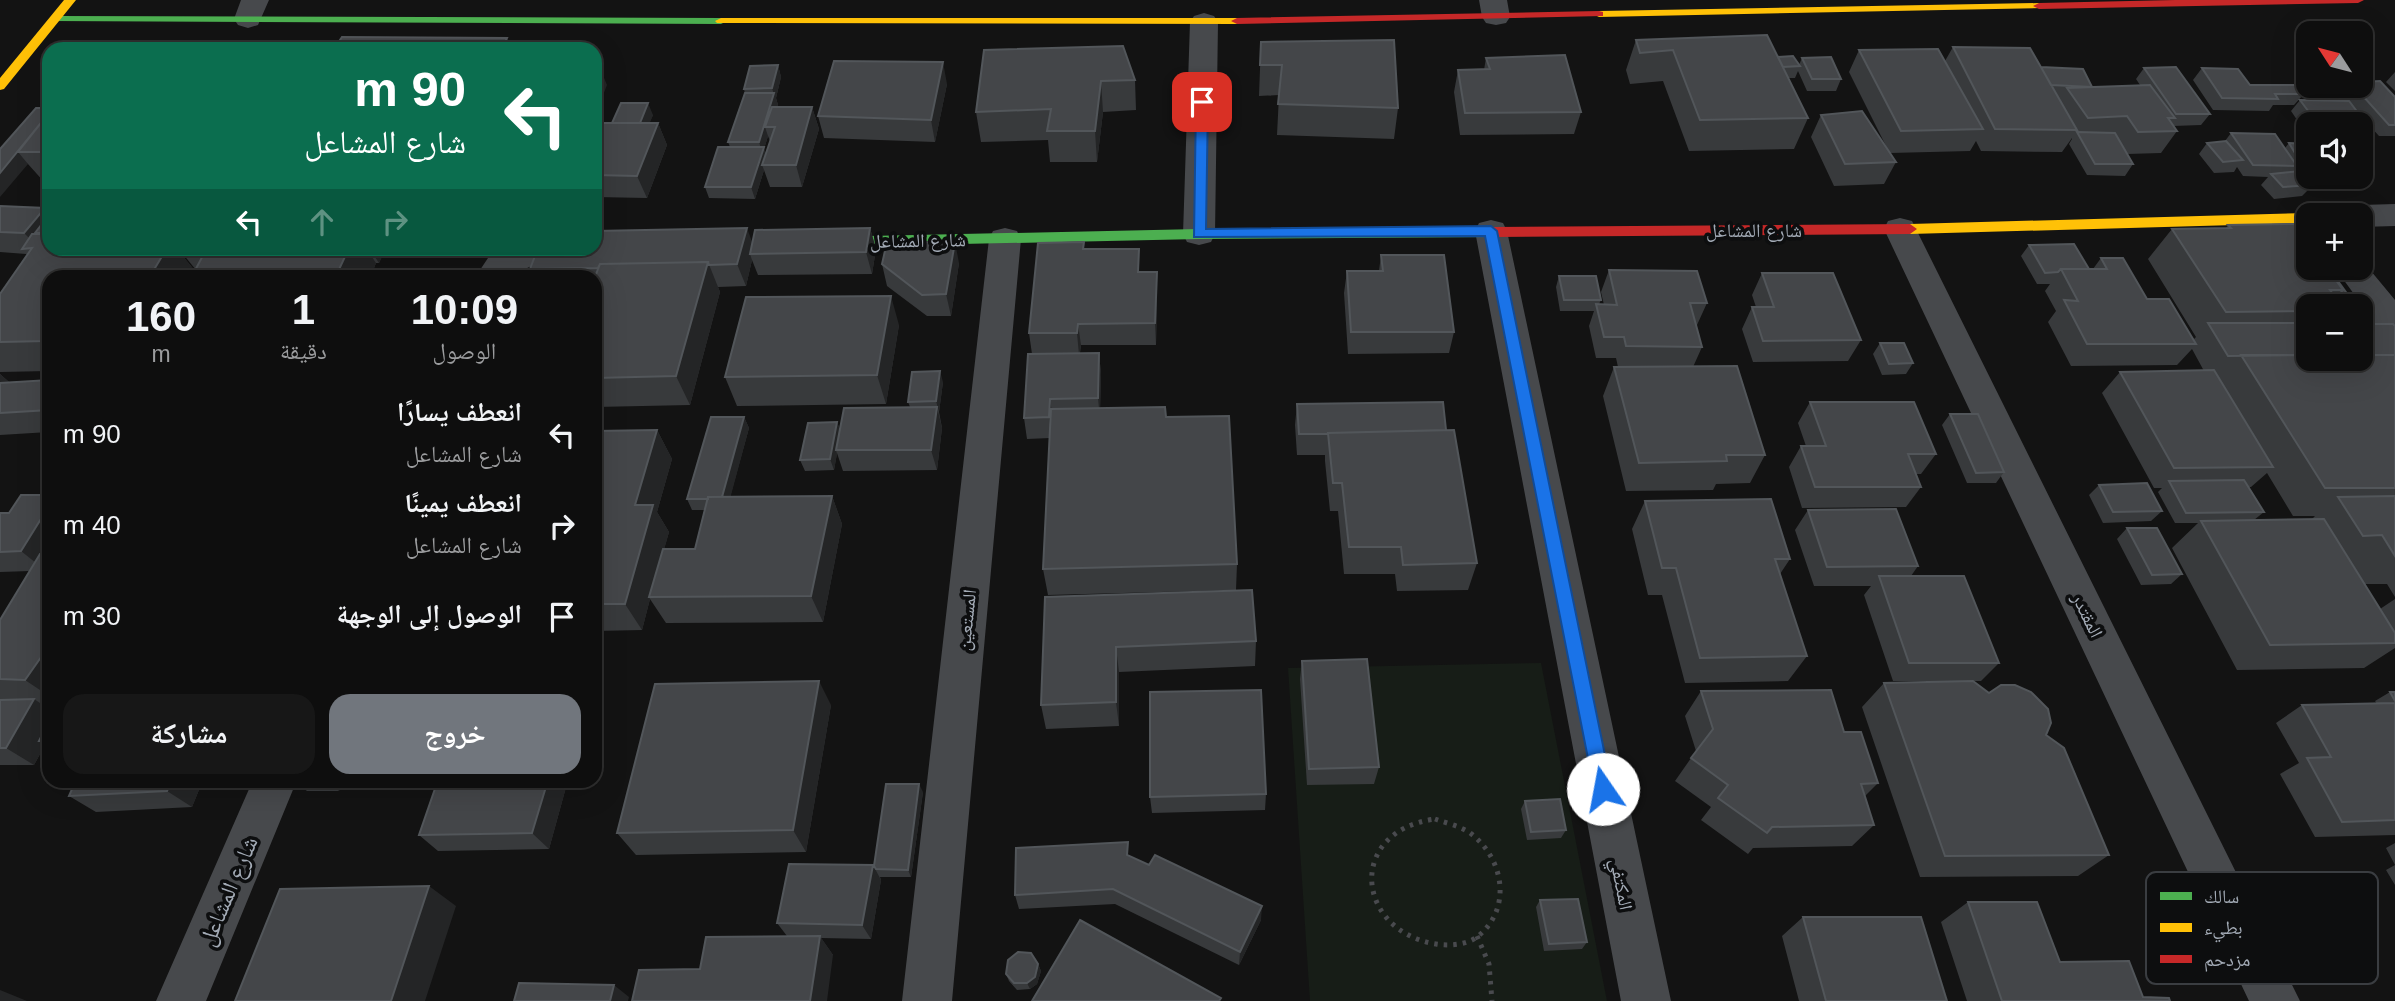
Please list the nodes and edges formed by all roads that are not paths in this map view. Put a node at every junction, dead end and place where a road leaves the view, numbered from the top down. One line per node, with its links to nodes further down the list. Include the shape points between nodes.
1 (70, 0): 5 (street)
2 (2358, 0): 3 (street)
3 (1494, 8): 6 (street)
4 (251, 10): 5 (street); 6 (street)
5 (55, 19): 7 (street)
6 (1204, 22): 13 (street)
7 (0, 86)
8 (2395, 215): 9 (street)
9 (2373, 216)
10 (2296, 218): 11 (street, شارع المشاعل)
11 (1900, 229): 12 (street, شارع المشاعل); 21 (street, المقتدر)
12 (1491, 231): 13 (street, شارع المشاعل); 25 (street, المكتفي)
13 (1199, 234): 14 (street, شارع المشاعل)
14 (1005, 239): 15 (street, شارع المشاعل); 24 (street, المستعين)
15 (800, 242)
16 (523, 256): 17 (street)
17 (497, 270)
18 (2360, 280): 19 (street)
19 (2395, 325)
20 (272, 788): 23 (street, شارع المشاعل)
21 (2212, 872)
22 (2267, 984): 26 (street, المقتدر)
23 (181, 1001)
24 (927, 1001)
25 (1646, 1001)
26 (2275, 1001)

